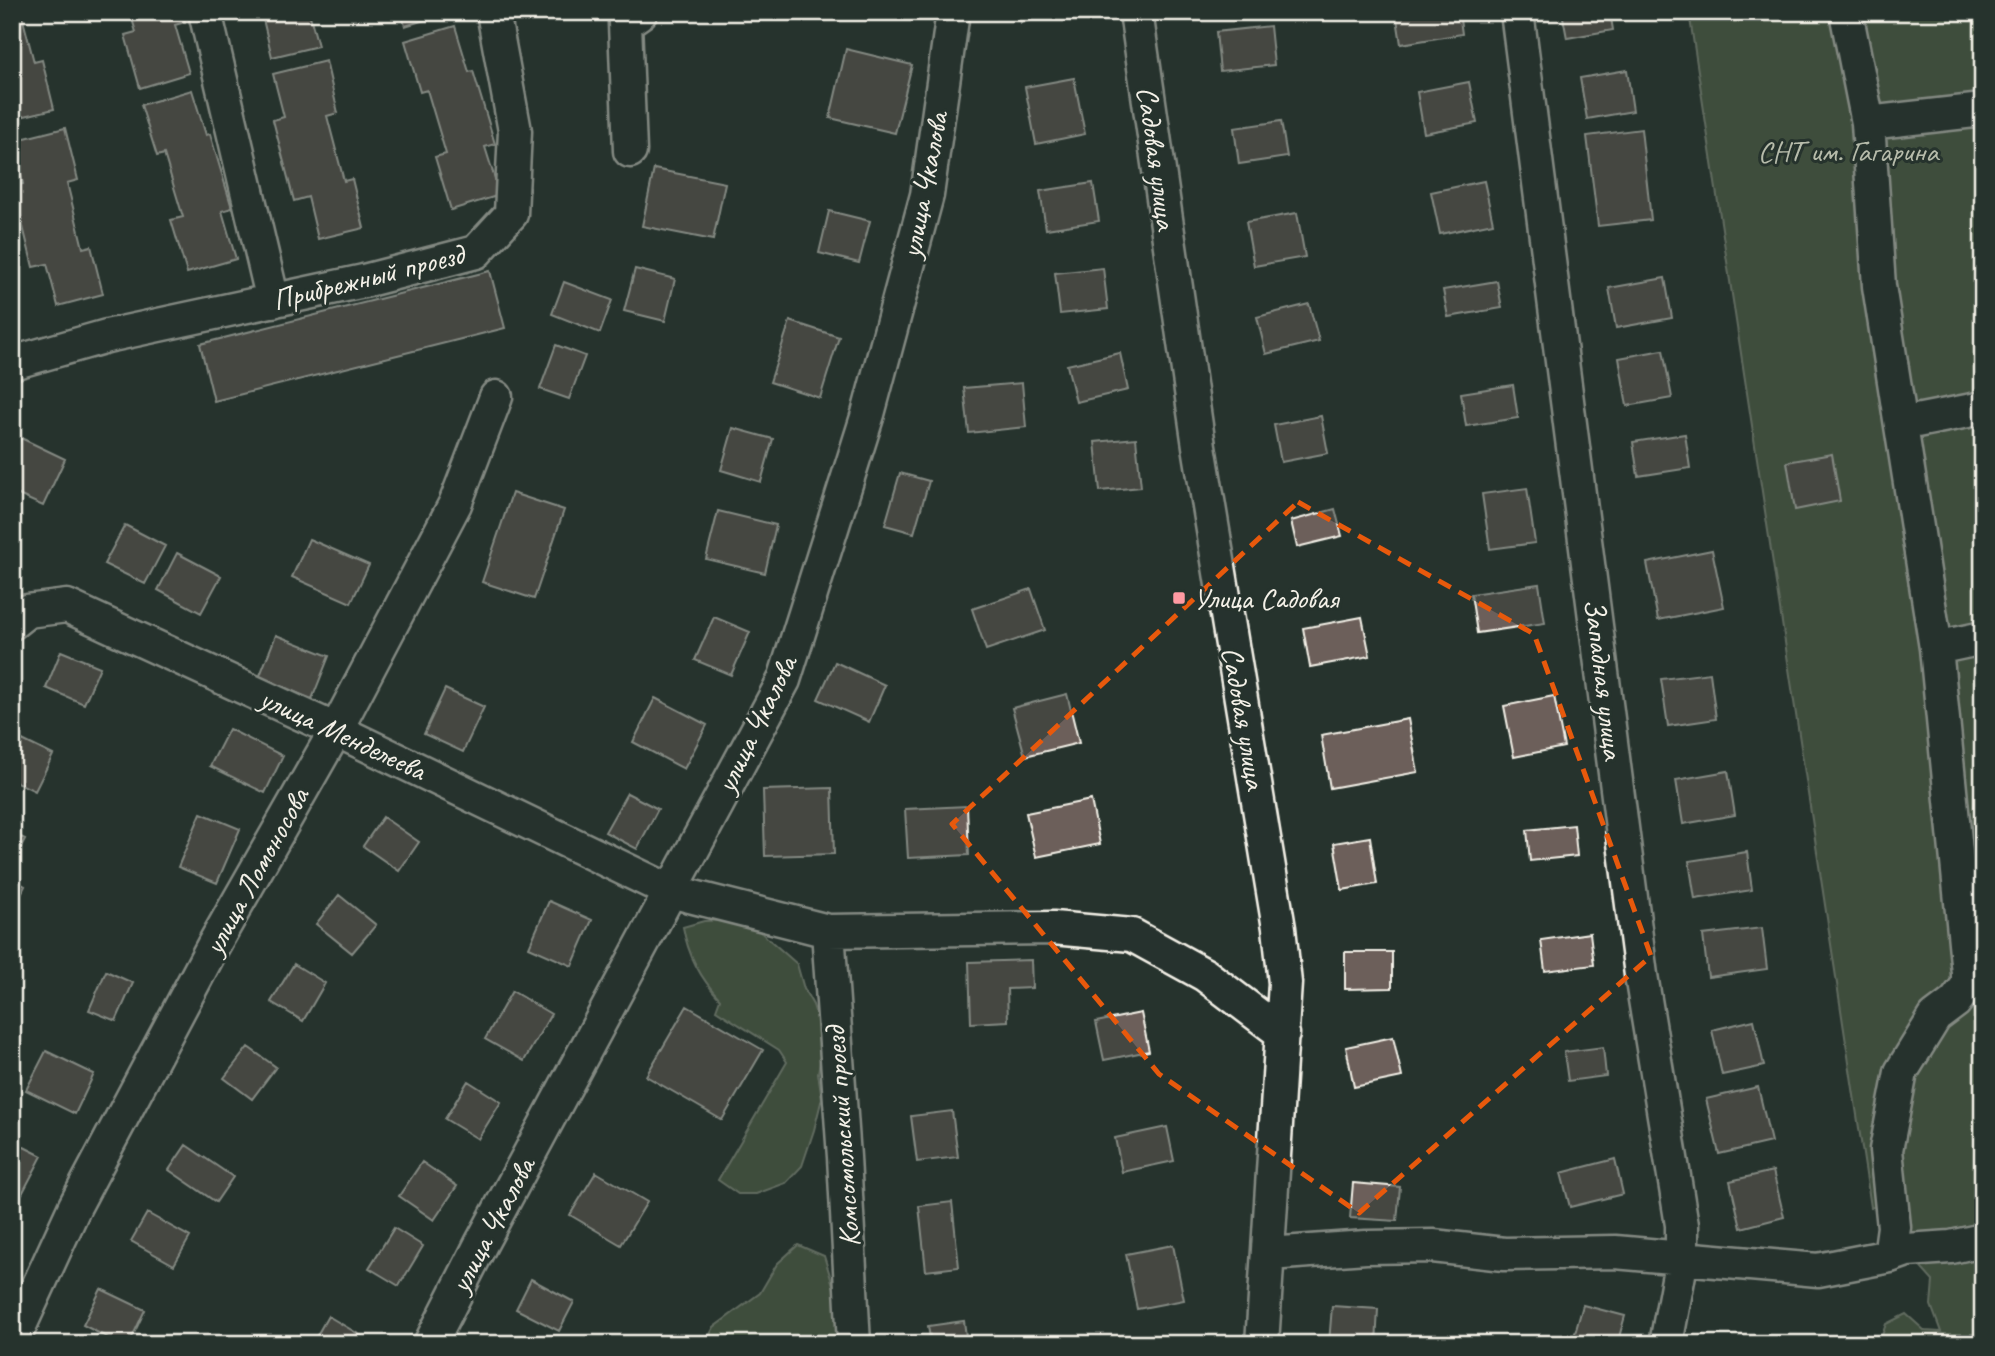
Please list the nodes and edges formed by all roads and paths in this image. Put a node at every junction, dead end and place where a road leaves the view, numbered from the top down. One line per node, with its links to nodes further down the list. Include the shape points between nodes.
1 (205, 12): 11 (street)
2 (493, 12): 11 (street, Прибрежный проезд, via 515,131 512,214 476,252)
3 (641, 12): 10 (street, via 625,23)
4 (953, 12): 20 (street, улица Чкалова, via 927,195 868,414 784,680)
5 (1136, 12): 23 (street, Садовая улица, via 1199,446 1279,928 1285,983)
6 (1517, 12): 27 (street, Западная улица, via 1641,975 1682,1225)
7 (1846, 12): 9 (street)
8 (1983, 110): 9 (street)
9 (1868, 123): 15 (street, via 1880,286)
10 (630, 151)
11 (273, 301): 12 (street, Прибрежный проезд)
12 (13, 361)
13 (496, 397): 19 (street, улица Ломоносова, via 455,504)
14 (1983, 408): 15 (street)
15 (1901, 424): 18 (street)
16 (12, 623): 19 (street, улица Менделеева, via 27,611 67,606)
17 (1983, 638): 18 (street)
18 (1936, 648): 22 (street)
19 (336, 730): 20 (street, улица Менделеева); 28 (street, улица Ломоносова, via 213,946)
20 (670, 891): 21 (street, улица Менделеева); 29 (street, улица Чкалова)
21 (828, 931): 23 (street, улица Менделеева, via 1053,928 1132,935 1205,975); 30 (street, Комсомольский проезд)
22 (1975, 984): 26 (street, via 1935,1017 1900,1072 1886,1150 1894,1227)
23 (1283, 1034): 25 (street, Садовая улица)
24 (1983, 1240): 26 (street)
25 (1269, 1254): 27 (street, via 1433,1247 1504,1254 1615,1252); 31 (street, Садовая улица)
26 (1890, 1256): 27 (street, via 1818,1270)
27 (1682, 1258): 32 (street, Западная улица)
28 (15, 1328)
29 (430, 1344)
30 (854, 1344)
31 (1262, 1344)
32 (1666, 1344)

